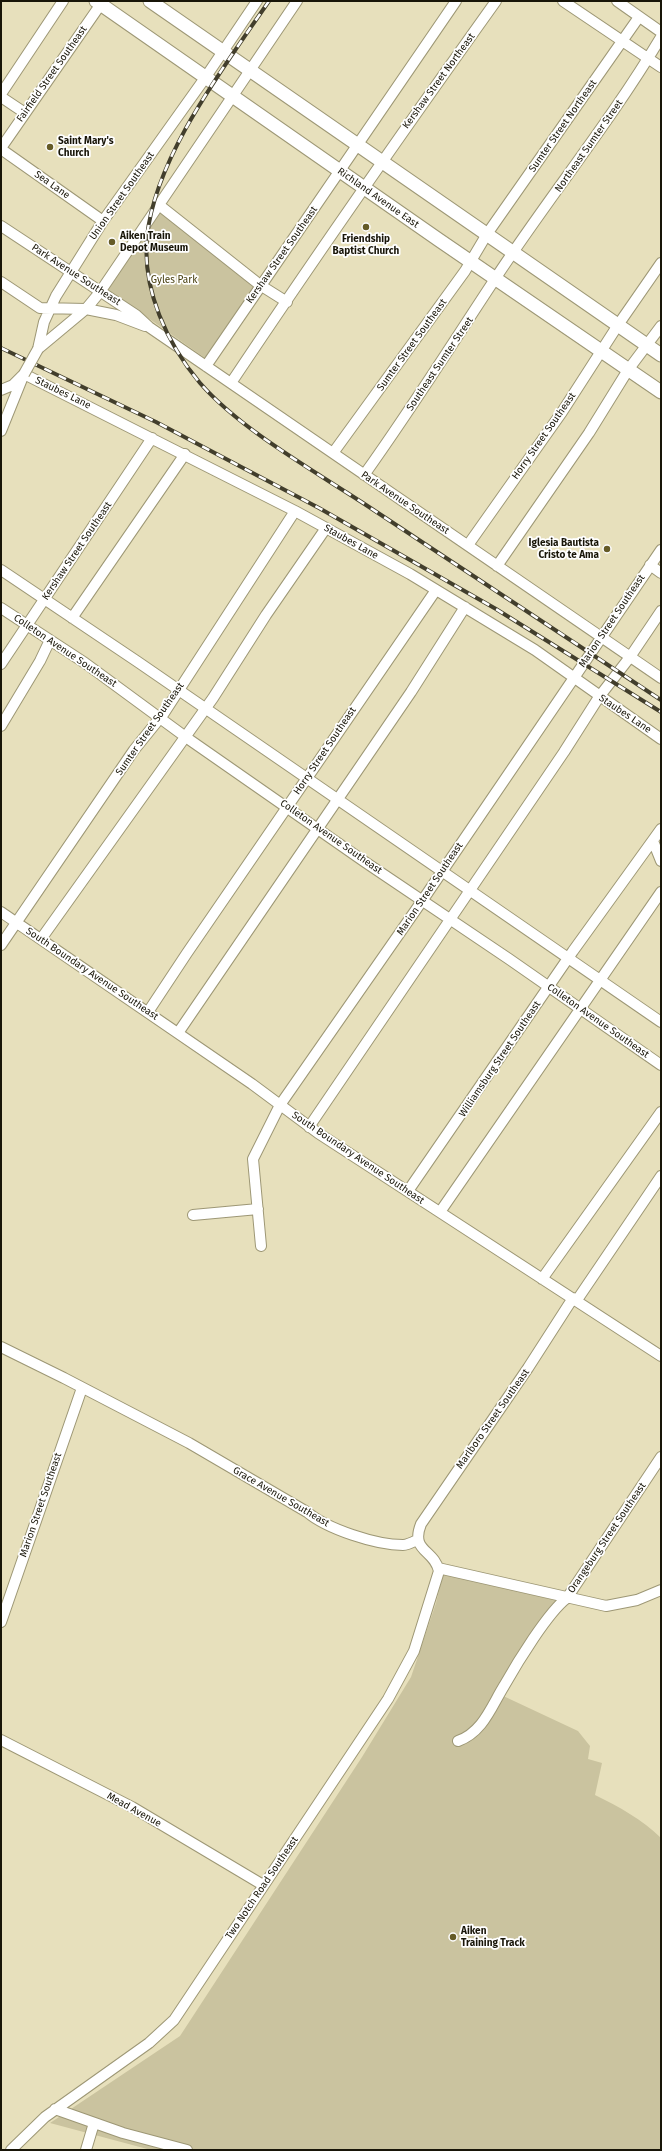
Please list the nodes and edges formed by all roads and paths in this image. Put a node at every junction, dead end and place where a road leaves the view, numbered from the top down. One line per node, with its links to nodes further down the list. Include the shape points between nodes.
1 (63, 1): 19 (street)
2 (150, 1): 14 (main road)
3 (257, 1): 14 (street, Union Street Southeast)
4 (297, 1): 17 (street, Union Street Southeast)
5 (456, 1): 23 (street)
6 (496, 1): 25 (street, Kershaw Street Northeast)
7 (563, 1): 13 (street)
8 (617, 1): 10 (street)
9 (100, 2): 18 (main road, Richland Avenue East); 22 (street, Fairfield Street Southeast)
10 (639, 17): 11 (street); 13 (street, Sumter Street Northeast)
11 (661, 32)
12 (661, 37): 15 (street, Northeast Sumter Street)
13 (623, 41): 15 (street); 31 (street, Sumter Street Northeast)
14 (223, 52): 17 (main road); 18 (street, Union Street Southeast)
15 (648, 58): 16 (street); 32 (street, Northeast Sumter Street)
16 (661, 67)
17 (250, 70): 20 (street, Union Street Southeast); 23 (main road)
18 (205, 78): 20 (main road, Richland Avenue East); 29 (street, Union Street Southeast)
19 (1, 94)
20 (232, 96): 26 (main road, Richland Avenue East); 28 (street, Union Street Southeast)
21 (1, 97): 22 (street)
22 (25, 113): 24 (street, Fairfield Street Southeast)
23 (358, 145): 25 (main road); 26 (street, Kershaw Street Southeast)
24 (1, 148): 29 (street, Sea Lane)
25 (381, 162): 27 (street); 31 (main road)
26 (340, 171): 27 (main road, Richland Avenue East); 38 (street, Kershaw Street Southeast)
27 (364, 188): 33 (main road, Richland Avenue East); 40 (street)
28 (159, 205): 38 (street); 39 (street, Union Street Southeast)
29 (104, 221): 35 (street, Union Street Southeast)
30 (1, 226): 35 (street, Park Avenue Southeast)
31 (487, 234): 32 (main road); 33 (street, Sumter Street Southeast)
32 (514, 253): 36 (street, Southeast Sumter Street); 43 (main road)
33 (470, 261): 36 (main road, Richland Avenue East); 58 (street, Sumter Street Southeast)
34 (661, 263): 43 (street, Horry Street Southeast)
35 (71, 273): 39 (street, Park Avenue Southeast); 41 (street, Union Street Southeast)
36 (496, 278): 48 (main road, Richland Avenue East); 60 (street, Southeast Sumter Street)
37 (1, 282): 41 (street, Park Avenue Southeast, via 32,304 40,308)
38 (260, 285): 40 (street); 50 (street, Kershaw Street Southeast)
39 (100, 292): 42 (street, Union Street Southeast); 45 (street, Park Avenue Southeast, via 136,315)
40 (287, 302): 53 (street)
41 (49, 308): 42 (street, Park Avenue Southeast); 47 (street, Union Street Southeast)
42 (86, 309): 45 (street, Park Avenue Southeast, via 116,315); 47 (street, Union Street Southeast)
43 (618, 325): 46 (main road); 48 (street, Horry Street Southeast)
44 (661, 326): 46 (street)
45 (149, 327): 50 (street, Park Avenue Southeast)
46 (647, 345): 49 (main road); 51 (street)
47 (38, 349): 52 (street, Union Street Southeast, bridge)
48 (601, 352): 51 (main road, Richland Avenue East); 63 (street, Horry Street Southeast)
49 (661, 355)
50 (206, 366): 53 (street, Park Avenue Southeast)
51 (628, 370): 55 (main road, Richland Avenue East); 66 (street, via 589,433)
52 (24, 374): 54 (street, Union Street Southeast, via 12,385); 56 (street, Union Street Southeast); 57 (street, Staubes Lane)
53 (231, 383): 58 (street, Park Avenue Southeast)
54 (1, 390)
55 (661, 392)
56 (1, 431)
57 (152, 438): 59 (street, Staubes Lane); 70 (street, Kershaw Street Southeast)
58 (333, 453): 60 (street, Park Avenue Southeast)
59 (185, 454): 61 (street, Staubes Lane); 74 (street)
60 (364, 475): 63 (street, Park Avenue Southeast)
61 (295, 511): 62 (street, Staubes Lane); 82 (street, Sumter Street Southeast)
62 (326, 528): 69 (street, Staubes Lane); 84 (street)
63 (468, 546): 66 (street, Park Avenue Southeast)
64 (661, 550): 65 (street, Marion Street Southeast)
65 (650, 565): 68 (street); 76 (street, Marion Street Southeast)
66 (497, 566): 76 (street, Park Avenue Southeast)
67 (1, 570): 70 (street)
68 (661, 573)
69 (436, 590): 71 (street, Staubes Lane); 89 (street, Horry Street Southeast)
70 (44, 600): 74 (street); 75 (street, Kershaw Street Southeast)
71 (465, 607): 80 (street, Staubes Lane, via 536,650); 90 (street)
72 (1, 608): 75 (street, Colleton Avenue Southeast)
73 (661, 611): 78 (street)
74 (72, 618): 82 (street)
75 (27, 626): 77 (street, Colleton Avenue Southeast); 79 (street, Kershaw Street Southeast)
76 (600, 637): 78 (street, Park Avenue Southeast); 80 (street, Marion Street Southeast)
77 (50, 640): 85 (street, Colleton Avenue Southeast); 86 (street)
78 (630, 657): 81 (street, Park Avenue Southeast); 83 (street)
79 (1, 664)
80 (574, 678): 83 (street, Staubes Lane); 96 (street, Marion Street Southeast)
81 (661, 678)
82 (178, 690): 84 (street); 85 (street, Sumter Street Southeast)
83 (599, 697): 88 (street, Staubes Lane); 97 (street)
84 (205, 710): 87 (street); 89 (street)
85 (160, 718): 87 (street, Colleton Avenue Southeast); 102 (street, Sumter Street Southeast, via 134,750)
86 (1, 726)
87 (185, 736): 91 (street, Colleton Avenue Southeast); 103 (street)
88 (661, 739)
89 (306, 778): 90 (street); 91 (street, Horry Street Southeast)
90 (337, 799): 92 (street); 96 (street)
91 (288, 808): 92 (street, Colleton Avenue Southeast); 109 (street, Horry Street Southeast)
92 (317, 828): 99 (street, Colleton Avenue Southeast); 111 (street)
93 (661, 830): 94 (street, Williamsburg Street Southeast)
94 (653, 841): 95 (street); 105 (street, Williamsburg Street Southeast)
95 (661, 861)
96 (441, 872): 97 (street); 99 (street, Marion Street Southeast)
97 (468, 891): 101 (street); 105 (street)
98 (661, 892): 106 (street)
99 (422, 901): 101 (street, Colleton Avenue Southeast); 113 (street, Marion Street Southeast)
100 (1, 912): 102 (street, South Boundary Avenue Southeast)
101 (449, 920): 107 (street, Colleton Avenue Southeast); 115 (street)
102 (17, 923): 103 (street, South Boundary Avenue Southeast); 104 (street, Sumter Street Southeast)
103 (41, 939): 109 (street, South Boundary Avenue Southeast)
104 (1, 945)
105 (569, 958): 106 (street); 107 (street, Williamsburg Street Southeast)
106 (601, 980): 108 (street); 110 (street)
107 (549, 987): 108 (street, Colleton Avenue Southeast); 117 (street, Williamsburg Street Southeast)
108 (581, 1009): 112 (street, Colleton Avenue Southeast); 119 (street)
109 (148, 1012): 111 (street, South Boundary Avenue Southeast)
110 (661, 1022)
111 (178, 1032): 113 (street, South Boundary Avenue Southeast)
112 (661, 1065)
113 (280, 1105): 115 (street, South Boundary Avenue Southeast); 118 (street, Marion Street Southeast, via 253,1159)
114 (661, 1112): 122 (street)
115 (309, 1126): 117 (street, South Boundary Avenue Southeast)
116 (661, 1176): 123 (street, Marlboro Street Southeast)
117 (408, 1191): 119 (street, South Boundary Avenue Southeast)
118 (258, 1209): 120 (street); 121 (street, Marion Street Southeast)
119 (440, 1212): 122 (street, South Boundary Avenue Southeast)
120 (193, 1215)
121 (261, 1246)
122 (542, 1279): 123 (street, South Boundary Avenue Southeast)
123 (575, 1299): 125 (street, South Boundary Avenue Southeast); 128 (street, Marlboro Street Southeast, via 421,1524)
124 (1, 1347): 126 (street, Grace Avenue Southeast)
125 (661, 1356)
126 (82, 1388): 128 (street, Grace Avenue Southeast, via 189,1443 332,1527 383,1542 404,1545); 132 (street, Marion Street Southeast)
127 (661, 1457): 131 (street, Orangeburg Street Southeast)
128 (417, 1540): 129 (street)
129 (438, 1568): 131 (street); 135 (street, Two Notch Road Southeast, via 414,1651 404,1671 388,1699)
130 (661, 1590): 131 (street, via 606,1606)
131 (567, 1598): 134 (street, Orangeburg Street Southeast, via 558,1605 482,1724 468,1738)
132 (1, 1622)
133 (1, 1740): 135 (street, Mead Avenue, via 132,1807)
134 (458, 1741)
135 (263, 1885): 136 (street, Two Notch Road Southeast, via 180,2012 166,2029)
136 (55, 2110): 137 (street); 138 (street, Two Notch Road Southeast, via 32,2128)
137 (94, 2123): 139 (street); 140 (street)
138 (11, 2150)
139 (86, 2150)
140 (187, 2150)

